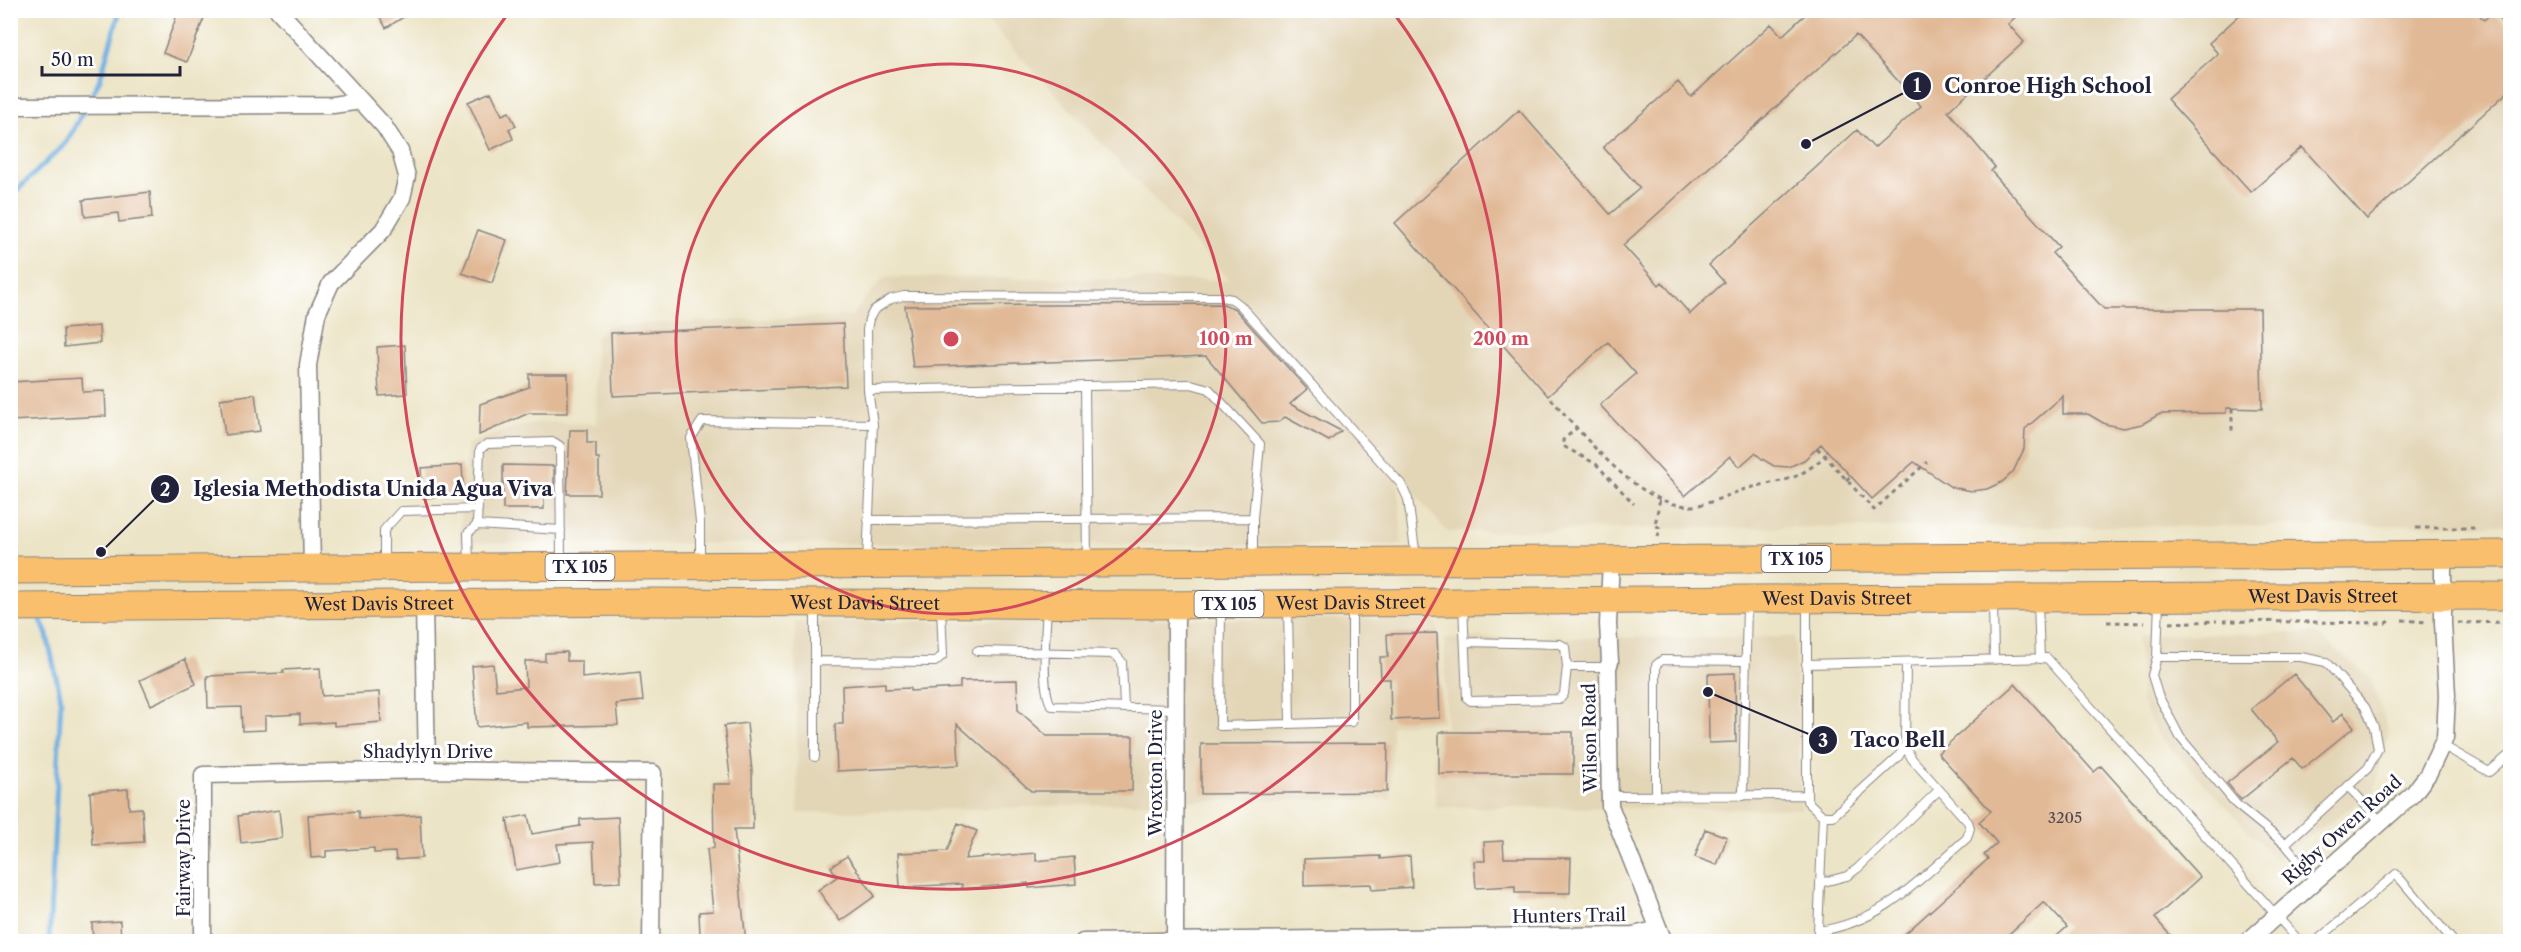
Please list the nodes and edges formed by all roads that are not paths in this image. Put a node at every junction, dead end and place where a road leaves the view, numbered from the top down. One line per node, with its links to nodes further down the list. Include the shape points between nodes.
1 (279, 10): 2 (street)
2 (361, 101): 3 (street, via 333,105); 25 (street, via 400,151 407,176 402,198 383,230 331,283 317,314 308,365)
3 (14, 106)
4 (1085, 386): 5 (lane); 8 (lane); 9 (lane, via 1191,384 1209,389 1260,444)
5 (868, 390): 6 (lane); 17 (lane, via 869,319 874,310 891,299 904,296 1232,299 1401,484 1408,500)
6 (873, 424): 10 (lane); 21 (lane, via 702,421 691,438 700,522)
7 (478, 509): 11 (lane); 12 (lane, via 480,449 487,444 554,441 560,446); 26 (lane, via 401,512 384,530)
8 (1088, 518): 9 (lane); 10 (lane); 20 (lane)
9 (1253, 518): 18 (lane)
10 (868, 520): 22 (lane)
11 (477, 525): 12 (lane); 27 (lane, via 468,532)
12 (561, 530): 23 (lane)
13 (2443, 554): 14 (main road, West Davis Street / TX 105); 15 (main road, West Davis Street / TX 105); 35 (street, Rigby Owen Road)
14 (2511, 554)
15 (2187, 556): 16 (main road, West Davis Street / TX 105); 33 (main road, via 2165,570 2012,574 2003,577)
16 (1611, 560): 17 (main road, West Davis Street / TX 105); 38 (street, Wilson Road)
17 (1417, 562): 19 (main road, West Davis Street / TX 105)
18 (1253, 563): 19 (main road, West Davis Street / TX 105); 20 (main road, West Davis Street / TX 105)
19 (1302, 563): 45 (main road, via 1270,576 1075,578 1056,587)
20 (1087, 564): 22 (main road, West Davis Street / TX 105)
21 (700, 566): 22 (main road, West Davis Street / TX 105); 24 (main road, West Davis Street / TX 105)
22 (867, 566): 39 (main road, via 861,580 849,587 706,590)
23 (561, 567): 24 (main road, West Davis Street / TX 105); 27 (main road, West Davis Street / TX 105)
24 (604, 567): 47 (main road, via 579,579 447,582 427,593)
25 (312, 568): 26 (main road, West Davis Street / TX 105); 29 (main road, West Davis Street / TX 105); 50 (main road, via 310,583 299,590 162,592)
26 (384, 568): 27 (main road, West Davis Street / TX 105)
27 (469, 568)
28 (10, 570): 29 (main road, West Davis Street / TX 105)
29 (64, 570): 30 (main road, via 38,584)
30 (10, 584)
31 (2511, 596): 35 (main road, West Davis Street / TX 105)
32 (2038, 597): 33 (main road, West Davis Street / TX 105); 34 (main road, West Davis Street / TX 105); 55 (lane)
33 (1994, 598): 37 (main road, West Davis Street / TX 105); 56 (lane)
34 (2159, 598): 35 (main road, West Davis Street / TX 105); 54 (lane)
35 (2443, 598): 66 (street, Rigby Owen Road, via 2447,695)
36 (1747, 599): 37 (main road, West Davis Street / TX 105); 38 (main road, West Davis Street / TX 105); 58 (lane)
37 (1807, 599): 60 (lane)
38 (1610, 600): 40 (main road, West Davis Street / TX 105); 62 (street, Wilson Road)
39 (675, 602): 41 (main road, West Davis Street / TX 105); 47 (main road, West Davis Street / TX 105)
40 (1463, 602): 43 (main road, West Davis Street / TX 105); 51 (lane)
41 (814, 603): 44 (main road, West Davis Street / TX 105); 57 (lane)
42 (1288, 603): 43 (main road, West Davis Street / TX 105); 46 (main road, West Davis Street / TX 105); 65 (lane)
43 (1352, 603): 65 (lane, via 1352,722)
44 (941, 604): 45 (main road, West Davis Street / TX 105); 57 (lane, via 943,655 935,662)
45 (1047, 604): 48 (main road, West Davis Street / TX 105); 53 (lane)
46 (1221, 604): 48 (main road, West Davis Street / TX 105); 65 (lane, via 1220,726)
47 (424, 605): 50 (main road, West Davis Street / TX 105); 70 (street)
48 (1176, 605): 64 (street, Wroxton Drive)
49 (10, 607): 50 (main road, West Davis Street / TX 105)
50 (125, 607)
51 (1465, 642): 61 (lane, via 1560,644 1565,647); 61 (lane, via 1467,698 1471,701 1560,699)
52 (976, 651): 53 (lane)
53 (1045, 652): 63 (lane, via 1115,654 1122,662); 63 (lane, via 1047,700 1052,706)
54 (2157, 657): 72 (lane, via 2301,657 2326,662 2365,707 2378,749 2368,768); 80 (lane, via 2152,675 2180,737 2237,806)
55 (2040, 658): 56 (lane); 83 (lane, via 2047,658)
56 (1994, 660): 59 (lane)
57 (815, 661): 69 (lane)
58 (1746, 661): 76 (lane, via 1662,660 1656,665); 77 (lane)
59 (1906, 662): 60 (lane); 67 (lane)
60 (1806, 664): 74 (lane)
61 (1567, 666): 62 (lane)
62 (1608, 667): 75 (street, Wilson Road)
63 (1124, 708): 64 (lane)
64 (1176, 709): 87 (street, Wroxton Drive)
65 (1290, 724)
66 (2442, 745): 68 (lane, via 2489,772); 79 (street, Rigby Owen Road, via 2413,794)
67 (1905, 746): 73 (lane); 78 (lane, via 1898,757 1833,816)
68 (2511, 754)
69 (815, 757)
70 (427, 770): 71 (street, Shadylyn Drive); 89 (street, Shadylyn Drive, via 653,773)
71 (203, 775): 88 (street, Fairway Drive)
72 (2348, 786): 79 (lane); 80 (lane)
73 (1939, 790): 82 (lane, via 1848,876); 84 (lane, via 1968,822 1967,838 1873,915 1838,929)
74 (1807, 795): 77 (lane); 78 (lane, via 1807,801)
75 (1610, 796): 76 (lane); 85 (street, Wilson Road, via 1610,806)
76 (1656, 796): 77 (lane)
77 (1743, 796)
78 (1823, 816): 82 (lane)
79 (2382, 823): 81 (street, Rigby Owen Road)
80 (2285, 844): 81 (lane)
81 (2316, 881): 83 (street, Rigby Owen Road)
82 (1820, 883): 84 (lane)
83 (2277, 915): 92 (street, Rigby Owen Road); 93 (lane)
84 (1818, 931): 91 (lane)
85 (1662, 935): 86 (street, Hunters Trail)
86 (1426, 940): 87 (street, Hunters Trail)
87 (1175, 941): 90 (street, Hunters Trail)
88 (203, 942)
89 (651, 942)
90 (1083, 942)
91 (1818, 942)
92 (2247, 942)
93 (2300, 942)
94 (2315, 942): 95 (lane, via 2396,874)
95 (2454, 942)

